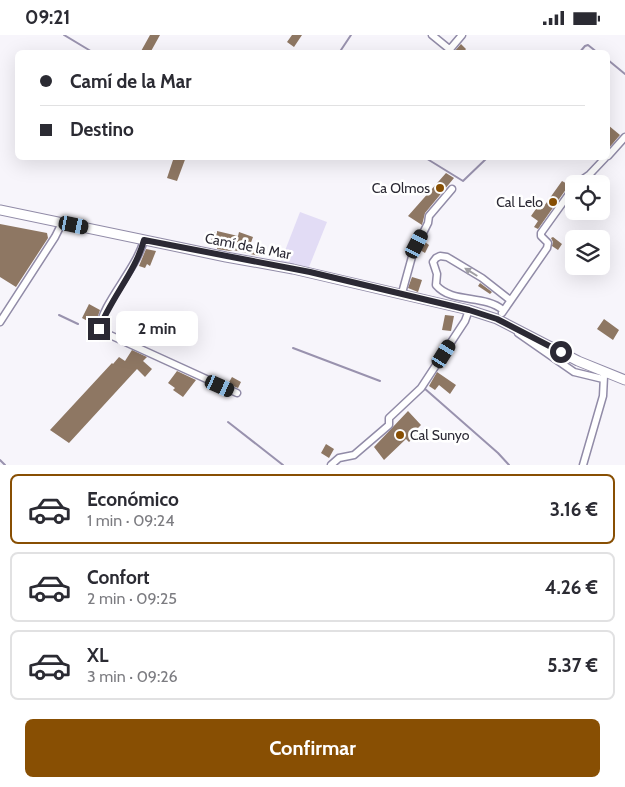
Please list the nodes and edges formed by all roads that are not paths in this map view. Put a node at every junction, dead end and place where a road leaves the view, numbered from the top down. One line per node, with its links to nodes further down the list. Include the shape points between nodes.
1 (432, 35): 2 (street, via 448,48)
2 (462, 35)
3 (625, 137): 4 (street)
4 (610, 154)
5 (604, 160): 6 (street)
6 (589, 175)
7 (452, 189): 12 (street, via 429,216 412,253)
8 (565, 199): 13 (street, via 541,233 548,246)
9 (0, 210): 10 (main road, Camí de la Mar)
10 (62, 223): 11 (main road, Camí de la Mar); 17 (street)
11 (144, 240): 12 (main road, Camí de la Mar); 20 (street, via 106,310 99,330)
12 (402, 293): 14 (main road, Camí de la Mar)
13 (510, 300): 15 (street); 15 (street, one-way to 15, via 447,257 440,256 433,262 437,274 435,282 443,292 481,301)
14 (469, 310): 16 (main road, Camí de la Mar); 21 (street, via 466,321 437,365 414,395 389,418 389,425 354,455 339,457)
15 (503, 311): 16 (street)
16 (497, 319): 18 (main road, Camí de la Mar)
17 (0, 322)
18 (604, 376): 19 (main road, Camí de la Mar); 22 (street, via 603,396)
19 (625, 380)
20 (237, 393)
21 (331, 465)
22 (583, 465)

